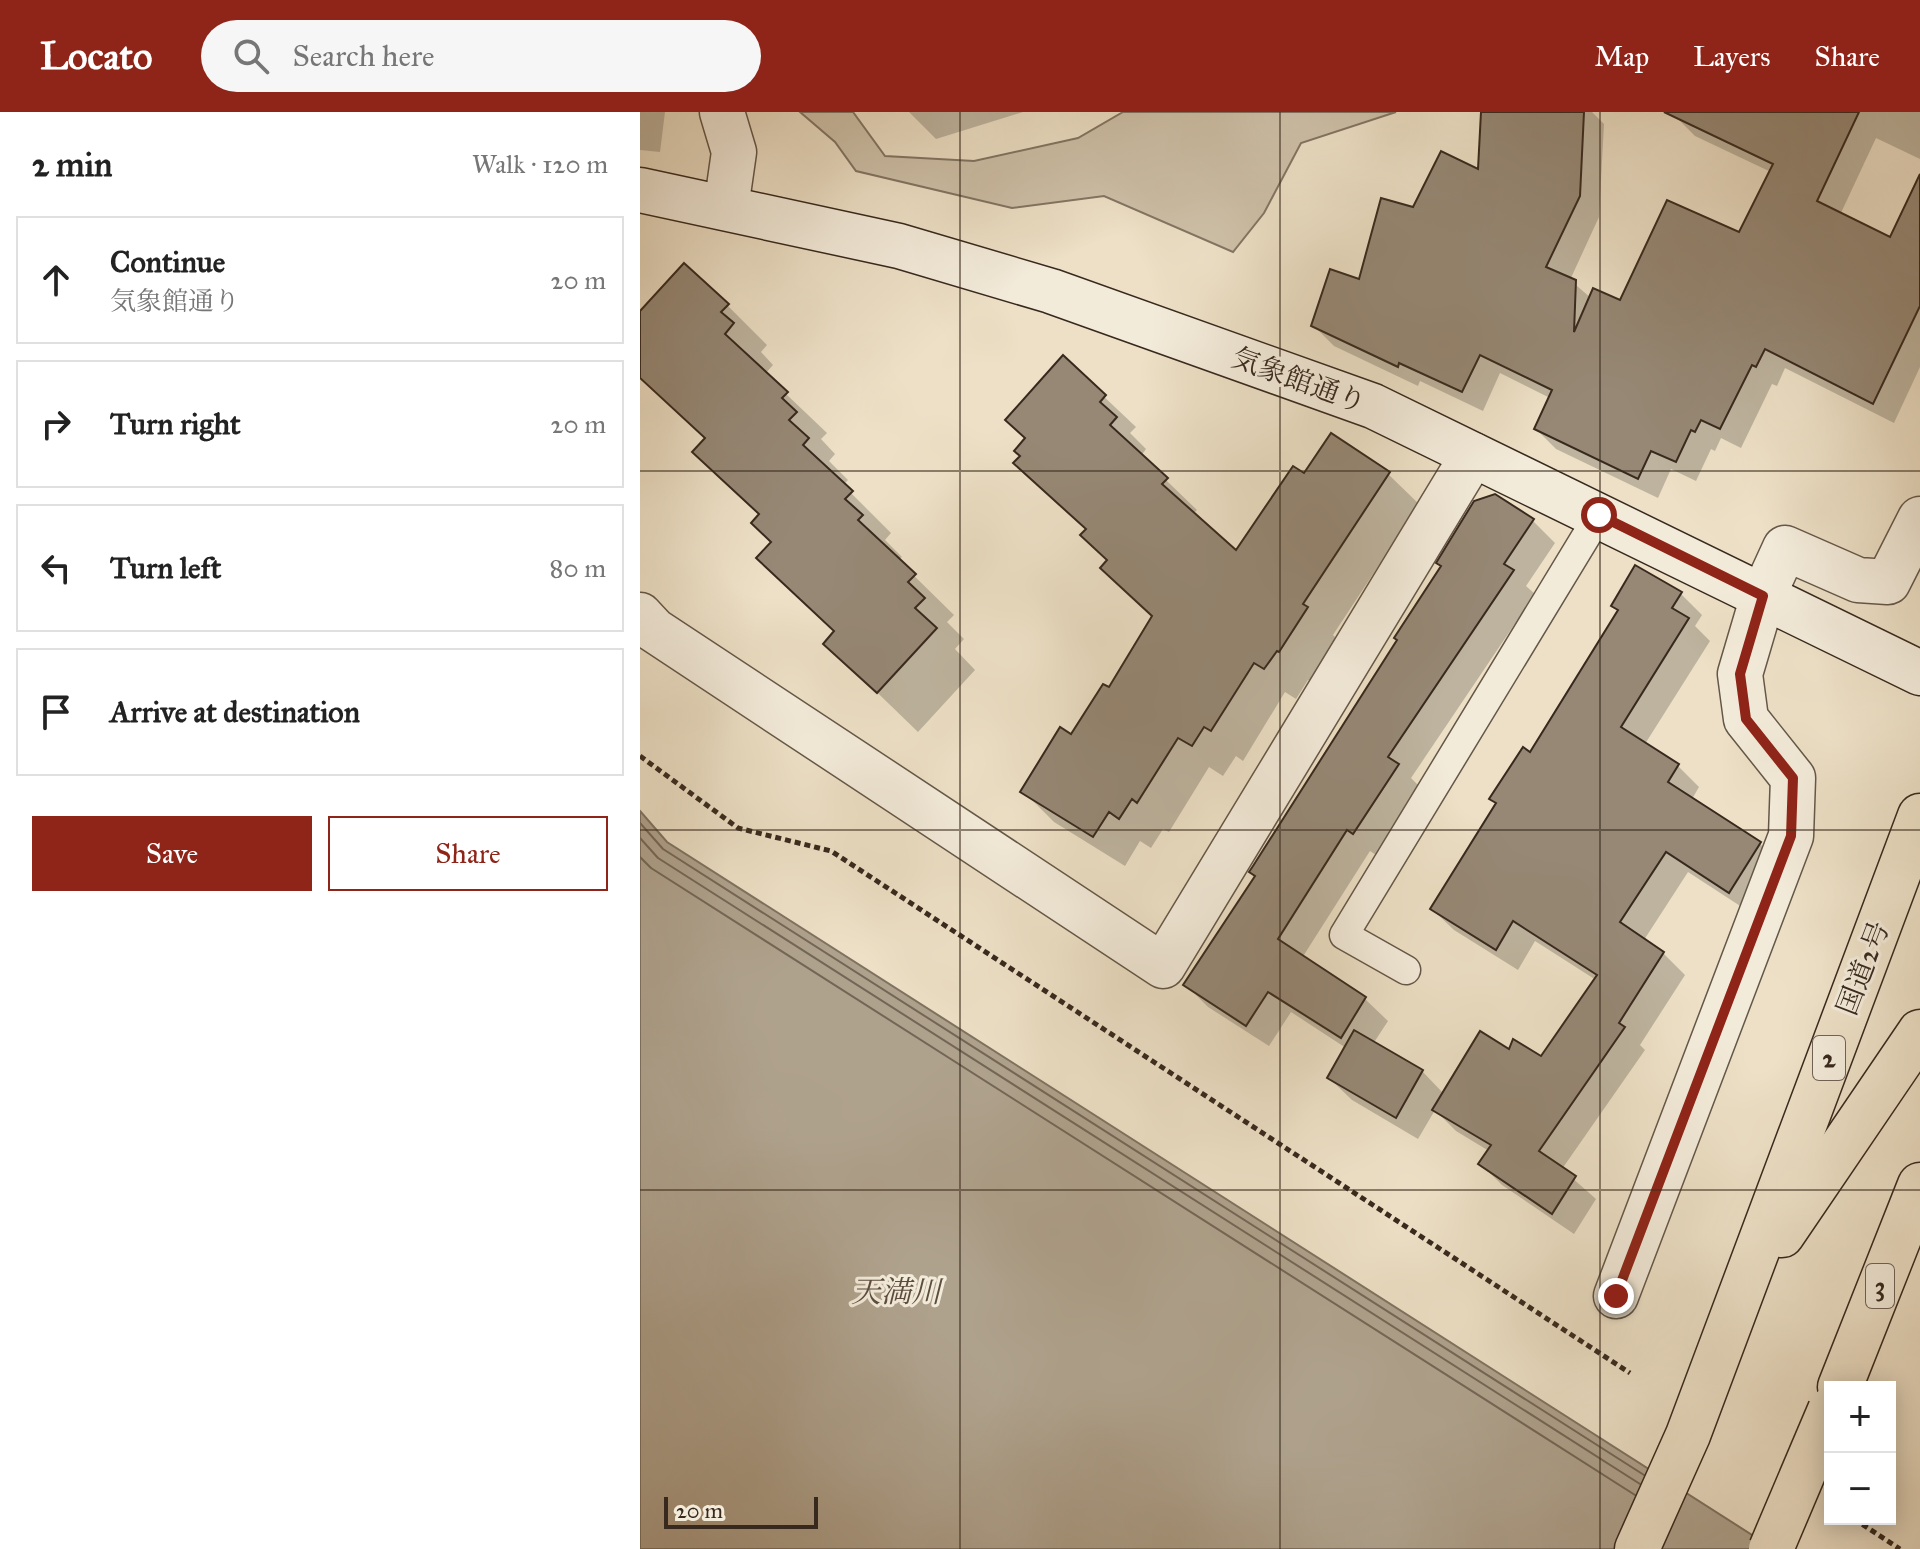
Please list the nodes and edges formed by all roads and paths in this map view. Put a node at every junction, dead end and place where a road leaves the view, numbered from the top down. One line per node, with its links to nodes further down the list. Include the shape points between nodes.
1 (722, 112): 3 (street, via 734,152)
2 (640, 190): 3 (street, 気象館通り)
3 (726, 208): 4 (street, 気象館通り, via 899,246 1051,291 1373,406)
4 (1473, 455): 5 (street, 気象館通り); 8 (street, via 1163,966 654,630)
5 (1599, 515): 7 (street, 気象館通り); 12 (lane, via 1344,935)
6 (1920, 519): 7 (street, via 1888,582 1858,580 1785,548)
7 (1763, 596): 9 (street, 気象館通り); 15 (street, via 1740,674 1746,719 1793,778 1791,836)
8 (640, 615)
9 (1920, 673)
10 (640, 756): 17 (path, via 738,828 831,851)
11 (1920, 816): 16 (highway, 国道2号 / 2)
12 (1406, 970)
13 (1920, 1032): 16 (highway, 国道2号 / 2)
14 (1920, 1185): 18 (highway, 3)
15 (1616, 1296)
16 (1739, 1300): 21 (highway, 国道2号 / 2)
17 (1630, 1373)
18 (1842, 1381)
19 (1824, 1424): 22 (highway, bridge)
20 (1863, 1525): 23 (path)
21 (1637, 1549)
22 (1771, 1549)
23 (1900, 1549)

